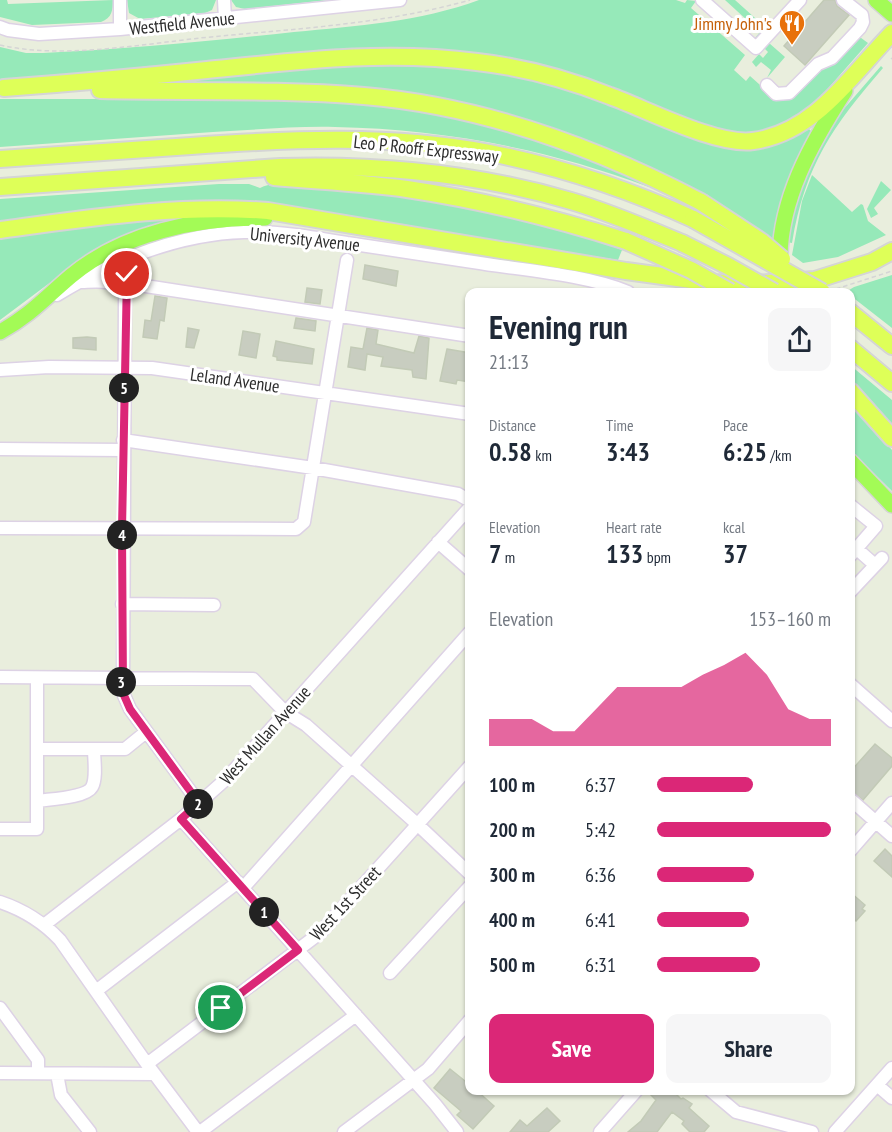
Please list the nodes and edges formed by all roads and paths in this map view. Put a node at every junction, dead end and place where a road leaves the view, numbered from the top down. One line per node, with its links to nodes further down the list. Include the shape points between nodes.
1 (120, 0): 12 (street)
2 (224, 0): 10 (street)
3 (400, 0): 10 (street, Westfield Avenue)
4 (470, 0): 14 (path, via 383,20 122,46 40,51)
5 (702, 0): 6 (street, via 756,48)
6 (800, 0)
7 (843, 0): 16 (street, via 862,15 857,32 789,93 776,94)
8 (876, 0): 9 (main road)
9 (892, 14)
10 (225, 19): 12 (street, Westfield Avenue)
11 (0, 27): 12 (street, Westfield Avenue, via 39,34)
12 (120, 29)
13 (892, 33): 15 (highway)
14 (0, 45)
15 (850, 83): 17 (highway, via 793,128 745,142 715,137 608,95 544,75 480,62 415,55 336,58); 32 (main road, via 820,130 796,180 779,253)
16 (767, 85)
17 (2, 88): 35 (highway, bridge, via 322,93 366,96 497,120 584,147 642,171 701,202 762,242)
18 (0, 159): 34 (highway, Leo P Rooff Expressway, bridge, via 279,140 403,142 489,153 618,187 693,219)
19 (222, 171): 20 (highway, Leo P Rooff Expressway); 29 (highway, bridge, via 347,182 465,199 626,241); 31 (highway, Leo P Rooff Expressway, bridge, via 368,167 475,179 570,201 682,243)
20 (0, 187)
21 (347, 225): 22 (highway, via 268,211 194,208); 30 (highway, via 678,279); 38 (main road, via 246,218 173,228 132,241 89,262)
22 (0, 230)
23 (892, 251): 33 (highway, via 824,278)
24 (134, 255): 27 (street, University Avenue); 28 (street, University Avenue, via 201,236 244,232 289,234); 37 (street)
25 (347, 260): 39 (street)
26 (892, 271): 36 (path)
27 (78, 282): 37 (street, via 109,282); 38 (street, University Avenue)
28 (613, 288)
29 (723, 288)
30 (768, 288)
31 (777, 288)
32 (779, 288)
33 (783, 288)
34 (817, 288)
35 (818, 288)
36 (834, 288)
37 (126, 289): 39 (street); 45 (street)
38 (43, 303): 41 (main road, University Avenue)
39 (337, 316): 42 (street); 48 (street)
40 (856, 316): 43 (highway)
41 (0, 332)
42 (465, 335)
43 (892, 346)
44 (855, 352): 47 (highway)
45 (124, 367): 46 (street, Leland Avenue); 48 (street, Leland Avenue); 52 (street)
46 (0, 370)
47 (892, 383)
48 (325, 393): 50 (street, Leland Avenue); 55 (street)
49 (855, 397): 51 (highway)
50 (465, 413)
51 (892, 438)
52 (123, 445): 53 (street); 55 (street); 62 (street)
53 (0, 449)
54 (855, 466): 58 (main road)
55 (313, 468): 57 (street); 62 (street, via 304,522 296,529)
56 (855, 476): 58 (street)
57 (465, 498)
58 (892, 506)
59 (855, 509): 64 (street, via 876,526)
60 (465, 512): 63 (street, West Mullan Avenue)
61 (0, 528): 62 (street)
62 (122, 529): 68 (street)
63 (438, 542): 66 (street); 75 (street, West Mullan Avenue)
64 (855, 552)
65 (855, 553): 67 (street, via 879,561)
66 (465, 566)
67 (855, 587)
68 (122, 604): 69 (street); 73 (street)
69 (214, 605)
70 (465, 638): 80 (street)
71 (0, 677): 72 (street)
72 (37, 678): 73 (street); 78 (street)
73 (121, 678): 75 (street, via 253,679); 77 (street, via 125,702)
74 (855, 688): 76 (street)
75 (285, 712): 80 (street, via 306,725); 83 (street, West Mullan Avenue, via 225,780)
76 (892, 721)
77 (146, 732): 79 (street, via 125,749); 83 (street)
78 (37, 749): 79 (street); 82 (street)
79 (94, 749): 82 (street, via 93,786 89,791)
80 (351, 765): 88 (street); 93 (street)
81 (465, 771): 88 (street, West 1st Street)
82 (37, 801): 89 (street, via 37,829)
83 (199, 803): 86 (street, West Mullan Avenue)
84 (855, 803): 87 (street)
85 (892, 803): 87 (street)
86 (181, 819): 93 (street); 96 (street, West Mullan Avenue)
87 (876, 822): 90 (street); 91 (street)
88 (417, 824): 92 (street); 97 (street, West 1st Street, via 320,933)
89 (0, 829)
90 (892, 836)
91 (855, 845)
92 (465, 869)
93 (240, 885): 97 (street); 99 (street)
94 (465, 892): 98 (street)
95 (0, 902): 96 (street)
96 (44, 925): 99 (street, via 60,940)
97 (298, 950): 101 (street); 104 (street, West 1st Street)
98 (390, 974)
99 (96, 991): 104 (street)
100 (0, 1008): 106 (street, via 38,1060)
101 (356, 1015): 108 (street); 114 (street)
102 (465, 1026): 108 (street)
103 (892, 1068): 109 (street)
104 (151, 1069): 107 (street); 114 (street)
105 (0, 1073): 106 (street)
106 (38, 1073): 107 (street)
107 (57, 1074): 113 (street, via 61,1095)
108 (414, 1080): 115 (street); 116 (street)
109 (877, 1085): 112 (street); 119 (street)
110 (633, 1095): 117 (street)
111 (716, 1095): 118 (street, via 736,1112)
112 (892, 1098)
113 (90, 1132)
114 (199, 1132)
115 (344, 1132)
116 (457, 1132)
117 (600, 1132)
118 (812, 1132)
119 (835, 1132)

